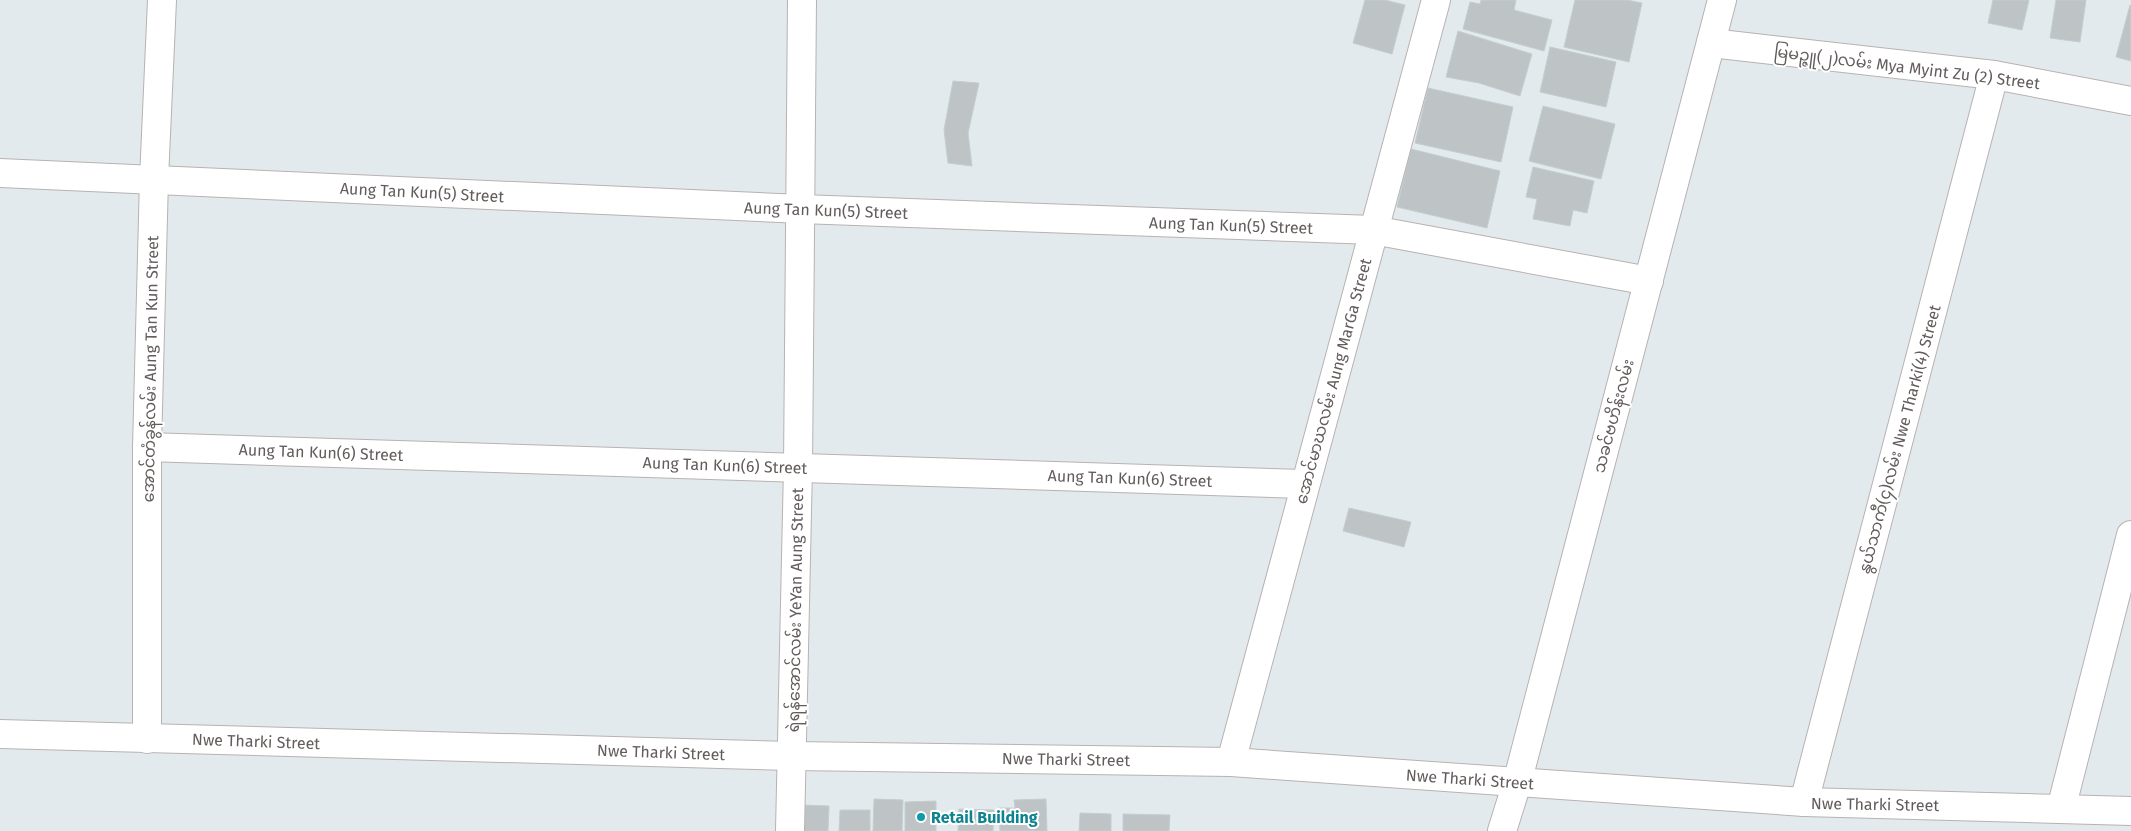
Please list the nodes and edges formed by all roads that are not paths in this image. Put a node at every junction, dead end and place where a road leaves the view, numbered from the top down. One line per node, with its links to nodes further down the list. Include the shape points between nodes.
1 (162, 0): 9 (street, အောင်တံခွန်လမ်း Aung Tan Kun Street)
2 (802, 0): 10 (street, ရဲရန်အောင်လမ်း YeYan Aung Street)
3 (1436, 0): 11 (street, အောင်မာဃလမ်း Aung MarGa Street)
4 (1722, 0): 5 (street, သခင်ဗဟိန်းလမ်း)
5 (1711, 43): 6 (street, မြမဉ္ဇူ(၂)လမ်း Mya Myint Zu (2) Street); 12 (street, သခင်ဗဟိန်းလမ်း)
6 (1994, 75): 7 (street, မြမဉ္ဇူ(၂)လမ်း Mya Myint Zu (2) Street); 22 (street, နွယ်သာကီ(၄)လမ်း Nwe Tharki(4) Street)
7 (2131, 101)
8 (0, 173): 9 (street, Aung Tan Kun(5) Street)
9 (154, 179): 10 (street, Aung Tan Kun(5) Street); 13 (street, အောင်တံခွန်လမ်း Aung Tan Kun Street)
10 (800, 209): 11 (street, Aung Tan Kun(5) Street); 14 (street, ရဲရန်အောင်လမ်း YeYan Aung Street)
11 (1373, 230): 12 (street, Aung Tan Kun(5) Street); 15 (street, အောင်မာဃလမ်း Aung MarGa Street)
12 (1649, 281): 21 (street, သခင်ဗဟိန်းလမ်း)
13 (146, 447): 14 (street, Aung Tan Kun(6) Street); 18 (street, အောင်တံခွန်လမ်း Aung Tan Kun Street)
14 (798, 467): 15 (street, Aung Tan Kun(6) Street); 19 (street, ရဲရန်အောင်လမ်း YeYan Aung Street)
15 (1304, 484): 20 (street, အောင်မာဃလမ်း Aung MarGa Street)
16 (2131, 535): 23 (street)
17 (0, 734): 18 (street, Nwe Tharki Street)
18 (147, 738): 19 (street, Nwe Tharki Street)
19 (792, 756): 20 (street, Nwe Tharki Street); 25 (street, ရဲရန်အောင်လမ်း YeYan Aung Street)
20 (1231, 762): 21 (street, Nwe Tharki Street)
21 (1517, 783): 22 (street, Nwe Tharki Street); 26 (street, သခင်ဗဟိန်းလမ်း)
22 (1804, 802): 23 (street, Nwe Tharki Street)
23 (2061, 809): 24 (street, Nwe Tharki Street)
24 (2131, 810)
25 (790, 831)
26 (1502, 831)

